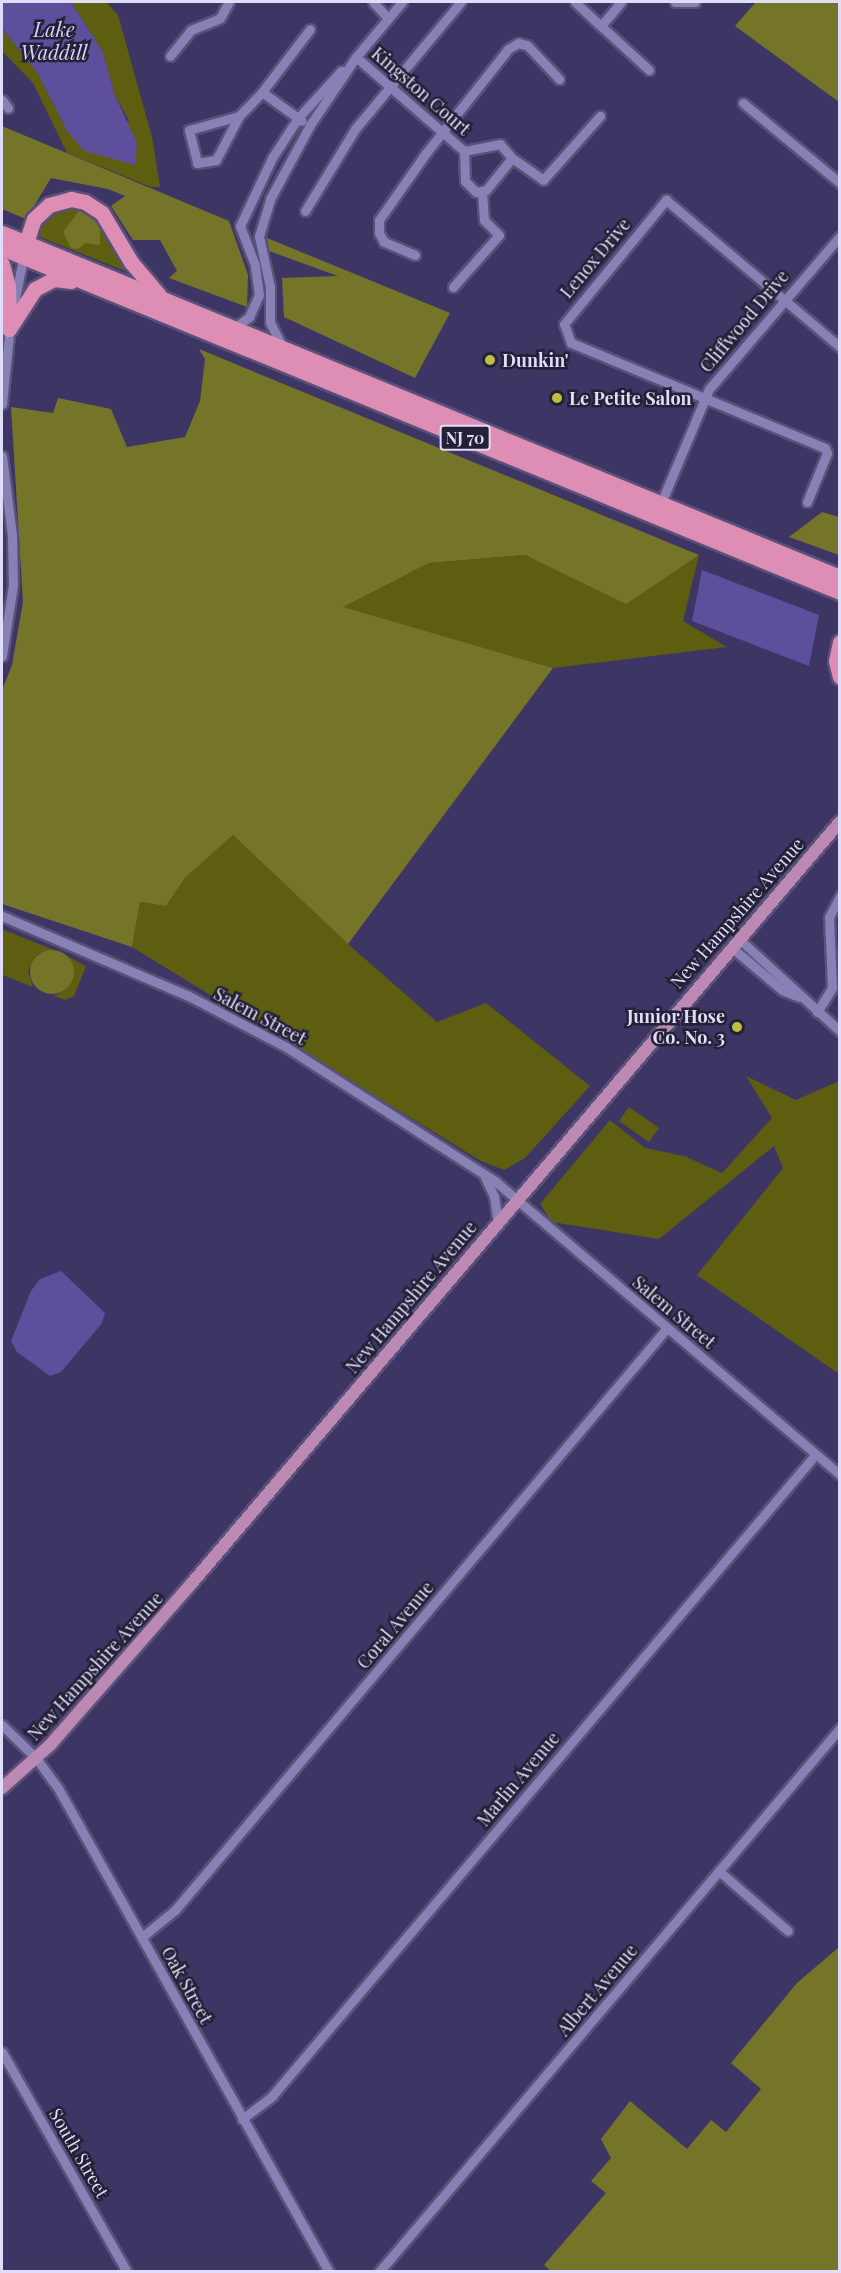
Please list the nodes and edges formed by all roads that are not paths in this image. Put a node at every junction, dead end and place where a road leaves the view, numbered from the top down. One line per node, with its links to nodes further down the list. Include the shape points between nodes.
1 (229, 2): 12 (street, via 220,18 191,30)
2 (373, 2): 9 (street)
3 (402, 2): 9 (street)
4 (461, 2): 16 (street)
5 (575, 2): 10 (street)
6 (621, 2): 10 (street)
7 (675, 2): 8 (street)
8 (694, 2)
9 (388, 18): 13 (street)
10 (601, 26): 14 (street)
11 (310, 29): 17 (street)
12 (170, 56)
13 (356, 57): 16 (street, Kingston Court); 23 (street); 24 (street)
14 (649, 70)
15 (559, 79): 25 (street, via 527,45 518,43 508,49)
16 (391, 85): 25 (street, Kingston Court); 30 (street, via 355,129)
17 (262, 92): 21 (street); 23 (street)
18 (2, 100): 20 (street)
19 (743, 103): 28 (street)
20 (8, 108)
21 (239, 116): 21 (street, via 216,160 197,163 189,130)
22 (600, 117): 27 (street, via 543,180)
23 (298, 118): 24 (street); 41 (street, via 272,158 240,226 255,265 259,295 249,316)
24 (309, 125): 44 (street, via 270,199 259,236 270,286 270,322)
25 (443, 131): 26 (street, Kingston Court); 35 (street, via 379,220 384,243)
26 (464, 151): 27 (street, Kingston Court, via 500,144); 29 (street, Kingston Court, via 465,181 469,188)
27 (512, 158): 29 (street)
28 (840, 183)
29 (482, 192): 38 (street, via 484,220 499,235)
30 (305, 211)
31 (2, 233): 34 (highway, NJ 70)
32 (840, 236): 40 (street, Cliffwood Drive)
33 (2, 248): 34 (highway, NJ 70)
34 (25, 250): 37 (highway, NJ 70); 39 (highway, NJ 70); 39 (highway, via 34,219 49,205 71,199 85,202 102,213 135,268); 42 (street)
35 (415, 255)
36 (2, 264): 42 (highway, via 8,286)
37 (91, 285): 42 (highway, via 63,280 44,282 30,293); 51 (highway, NJ 70)
38 (453, 287)
39 (162, 299): 41 (highway, NJ 70)
40 (783, 299): 43 (street, Lenox Drive); 45 (street, Cliffwood Drive); 45 (street, Lenox Drive, via 666,200 565,320 564,333 571,343)
41 (234, 328): 44 (highway, NJ 70)
42 (9, 329): 46 (street)
43 (840, 347)
44 (283, 348): 49 (highway, NJ 70)
45 (705, 396): 48 (street, Lenox Drive, via 825,448 827,453); 49 (street, Cliffwood Drive)
46 (2, 404)
47 (2, 456): 53 (street, via 12,535 13,585)
48 (807, 502)
49 (661, 504): 50 (highway, NJ 70)
50 (840, 577)
51 (840, 592)
52 (840, 642): 54 (highway, via 836,661)
53 (2, 656)
54 (840, 677)
55 (838, 826): 58 (main road, New Hampshire Avenue)
56 (840, 896): 59 (street, via 829,917 832,988)
57 (2, 916): 61 (street, Salem Street, via 189,996 286,1047)
58 (734, 943): 59 (street, via 789,982 799,997); 62 (main road, New Hampshire Avenue)
59 (818, 1012): 60 (street)
60 (840, 1031)
61 (485, 1177): 62 (street, Salem Street); 63 (street, via 494,1196)
62 (518, 1199): 63 (main road, New Hampshire Avenue); 64 (street, Salem Street)
63 (498, 1222): 69 (main road, New Hampshire Avenue, via 192,1583)
64 (668, 1328): 65 (street, Salem Street); 73 (street, Coral Avenue, via 175,1910)
65 (815, 1455): 66 (street, Salem Street); 75 (street, Marlin Avenue, via 280,2087)
66 (840, 1475)
67 (2, 1725): 69 (street, Oak Street)
68 (840, 1728): 71 (street, Albert Avenue)
69 (36, 1758): 70 (main road, New Hampshire Avenue); 73 (street, Oak Street, via 58,1788)
70 (2, 1788)
71 (719, 1871): 72 (street); 78 (street, Albert Avenue)
72 (788, 1931)
73 (142, 1937): 75 (street, Oak Street)
74 (2, 2052): 76 (street, South Street)
75 (242, 2120): 77 (street, Oak Street)
76 (127, 2271)
77 (329, 2271)
78 (379, 2271)

